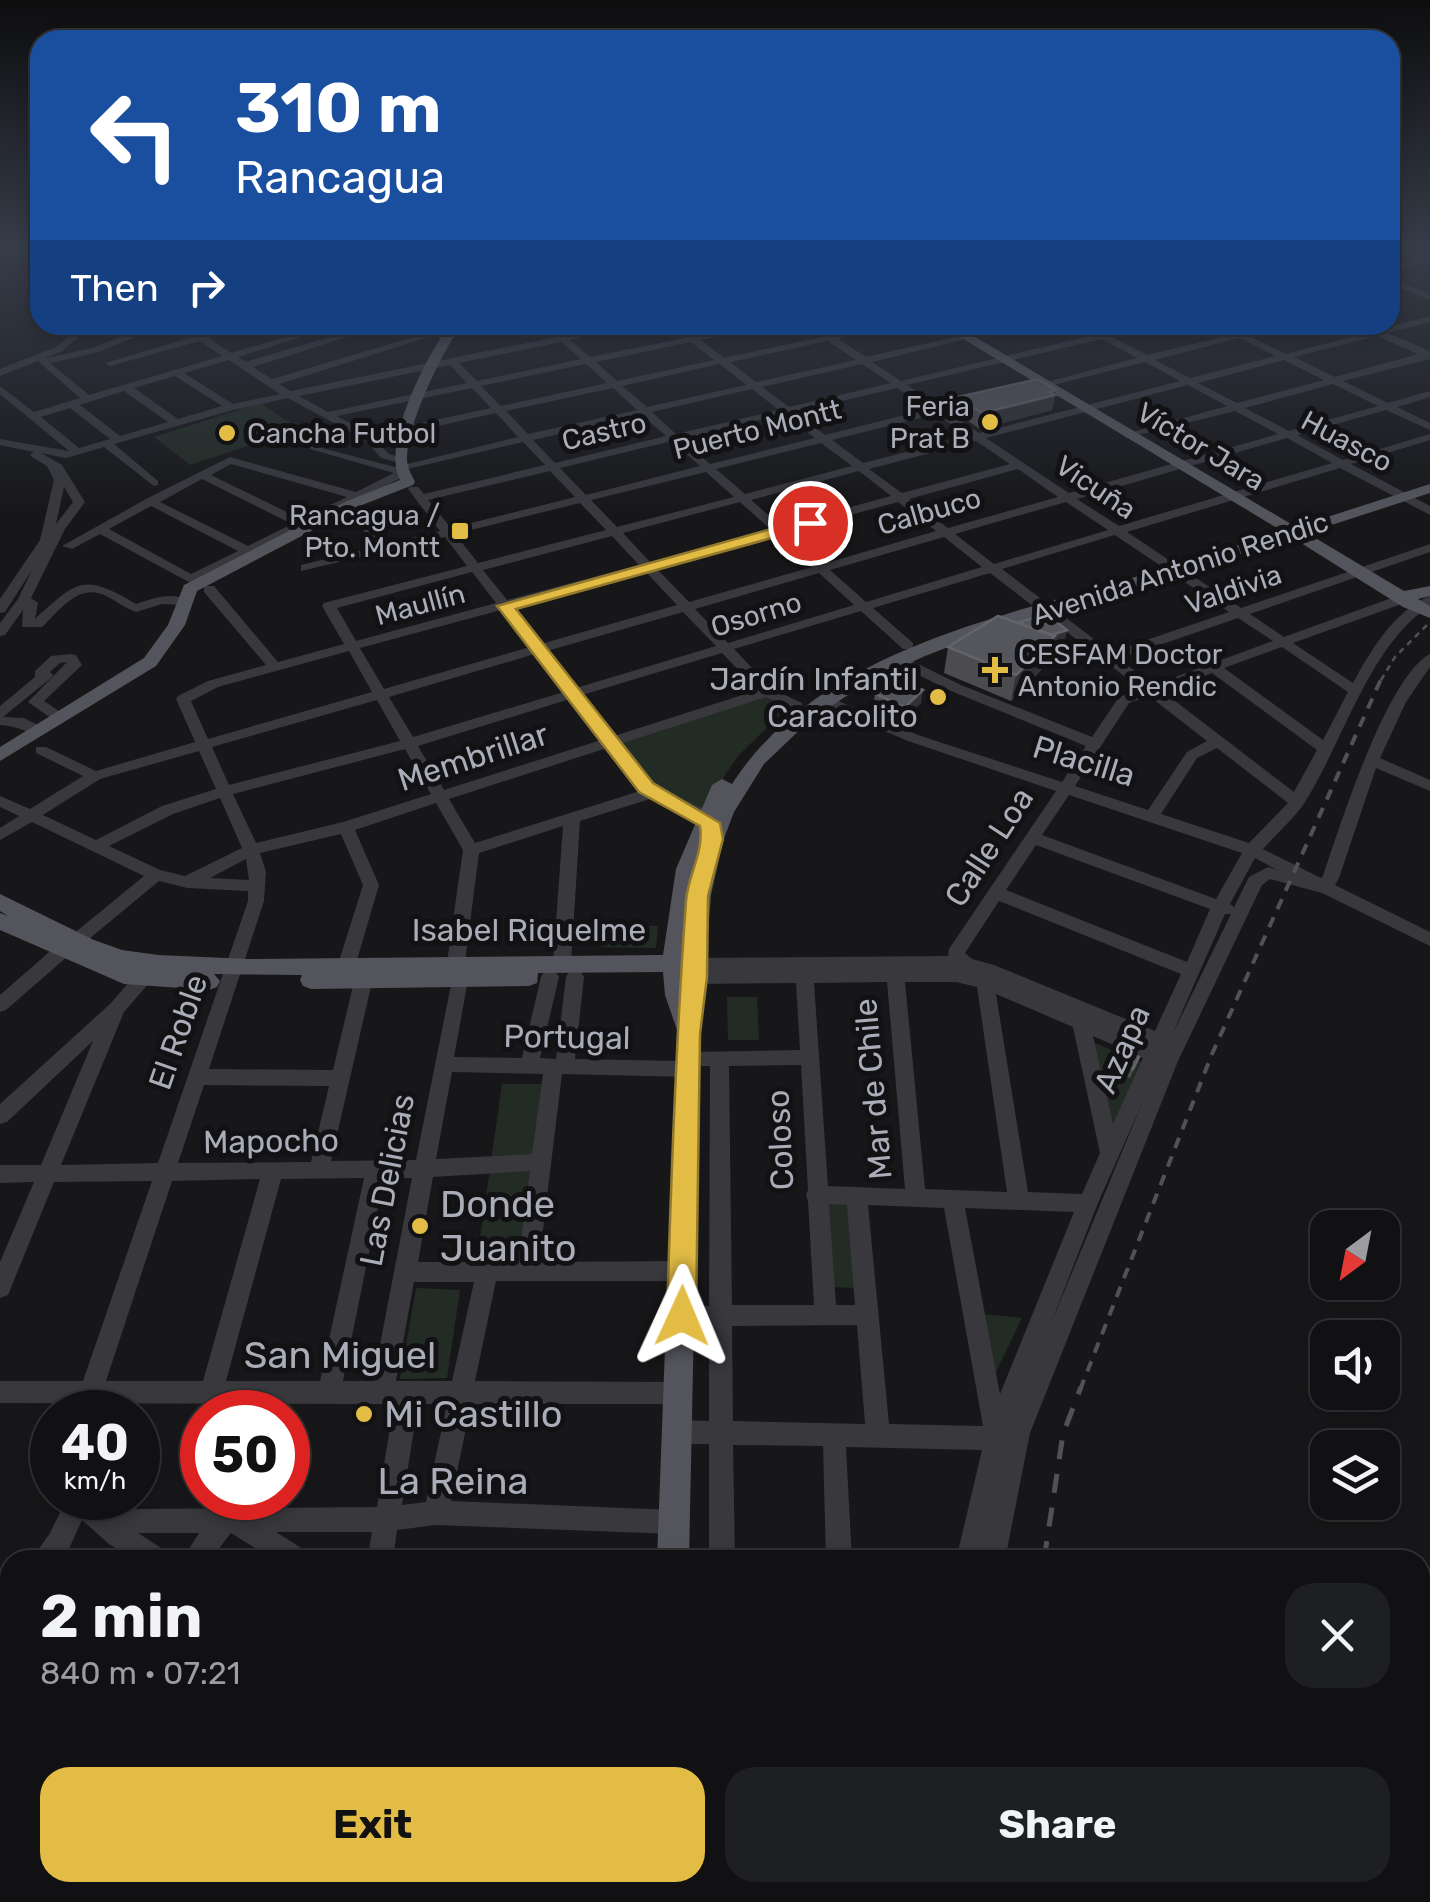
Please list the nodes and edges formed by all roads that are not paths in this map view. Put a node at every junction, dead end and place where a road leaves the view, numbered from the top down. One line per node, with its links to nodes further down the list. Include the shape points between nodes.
1 (67, 338): 34 (street, via 58,349)
2 (127, 338): 20 (street)
3 (202, 338): 22 (street); 30 (street)
4 (292, 338): 22 (street)
5 (338, 338): 32 (street)
6 (431, 338): 37 (street)
7 (443, 338): 31 (main road)
8 (562, 338): 26 (street); 27 (street)
9 (699, 338): 19 (street)
10 (830, 338): 28 (street); 29 (street, Vicuña)
11 (963, 338): 29 (street)
12 (967, 338): 25 (main road, Víctor Jara)
13 (1095, 338): 25 (street, Castro)
14 (1106, 338): 23 (street, Huasco)
15 (1229, 338): 23 (street)
16 (1246, 338): 24 (street)
17 (1360, 338): 24 (street)
18 (1388, 338): 21 (street)
19 (693, 339): 27 (street); 28 (street)
20 (95, 350): 30 (street); 50 (street, via 42,362)
21 (1429, 355): 35 (street)
22 (230, 356): 32 (street); 33 (street)
23 (1146, 358): 36 (street, Huasco); 40 (street)
24 (1287, 358): 35 (street); 36 (street)
25 (1003, 359): 39 (street, Castro); 40 (main road, Víctor Jara)
26 (452, 361): 31 (street); 38 (street)
27 (586, 361): 38 (street); 42 (street)
28 (722, 361): 42 (street); 43 (street)
29 (864, 361): 39 (street, Vicuña); 43 (street)
30 (110, 363): 41 (street)
31 (433, 365): 46 (street); 48 (main road)
32 (245, 366): 37 (street)
33 (175, 372): 41 (street); 53 (street)
34 (0, 373)
35 (1334, 380): 52 (street); 54 (street)
36 (1189, 382): 54 (street, Huasco); 55 (street)
37 (271, 383): 46 (street)
38 (475, 384): 48 (street); 56 (street)
39 (899, 384): 57 (street, Vicuña); 59 (street, Castro)
40 (1044, 384): 45 (street); 55 (main road, Víctor Jara)
41 (131, 385): 50 (street); 62 (street)
42 (613, 385): 56 (street); 58 (street)
43 (754, 386): 58 (street); 59 (street)
44 (0, 389): 61 (street)
45 (1014, 391)
46 (288, 394): 53 (street); 60 (street)
47 (1430, 394): 52 (street, Calbuco)
48 (422, 395): 60 (street); 64 (main road)
49 (995, 396): 57 (street, Puerto Montt)
50 (87, 398): 51 (street)
51 (72, 403): 61 (street); 73 (street)
52 (1387, 406): 63 (street); 65 (street, Calbuco)
53 (231, 407): 62 (street)
54 (1236, 407): 65 (street, Huasco); 66 (street)
55 (1086, 409): 66 (main road, Víctor Jara); 68 (street)
56 (499, 410): 64 (street); 70 (street)
57 (938, 410): 68 (street, Vicuña); 72 (street, Puerto Montt)
58 (643, 411): 70 (street); 71 (street)
59 (787, 411): 71 (street, Castro); 72 (street)
60 (328, 415): 67 (street)
61 (31, 416): 75 (street)
62 (176, 423): 73 (street)
63 (1430, 427)
64 (409, 428): 67 (street); 83 (main road)
65 (1287, 434): 77 (street, Huasco); 78 (street, Calbuco)
66 (1130, 436): 78 (main road, Víctor Jara)
67 (365, 437): 83 (street); 83 (street, via 314,447)
68 (978, 437): 80 (street, Vicuña); 82 (street)
69 (1430, 437): 77 (street, Osorno)
70 (526, 438): 79 (street); 83 (street)
71 (673, 438): 79 (street, Castro); 81 (street)
72 (823, 439): 81 (street, Puerto Montt); 82 (street)
73 (113, 442): 75 (street); 85 (street)
74 (6, 444): 75 (street); 76 (street)
75 (78, 453)
76 (50, 462): 118 (street, via 79,502); 125 (street, via 60,480 46,540)
77 (1342, 464): 87 (street, Huasco); 90 (street, Osorno)
78 (1179, 465): 89 (street, Calbuco); 90 (main road, Víctor Jara)
79 (553, 466): 91 (street, Castro); 92 (street)
80 (1020, 466): 89 (street, Vicuña); 94 (street, Maullín)
81 (707, 468): 92 (street, Puerto Montt); 93 (street)
82 (860, 468): 93 (street); 94 (street)
83 (403, 470): 88 (street); 91 (street); 117 (main road, via 362,499)
84 (201, 474): 88 (street, via 238,460); 95 (street); 98 (street)
85 (154, 484)
86 (1430, 485): 87 (main road, Avenida Antonio Rendic)
87 (1400, 495): 96 (street, Huasco); 102 (main road, Avenida Antonio Rendic)
88 (357, 496): 98 (street)
89 (1067, 497): 101 (street, Vicuña); 105 (street, Calbuco)
90 (1232, 497): 101 (street, Osorno); 102 (main road, Víctor Jara)
91 (420, 498): 103 (street)
92 (583, 498): 103 (street, Puerto Montt); 104 (street)
93 (742, 498): 100 (street); 104 (street)
94 (900, 498): 100 (street, Maullín); 105 (street)
95 (150, 501): 99 (street); 109 (street)
96 (1430, 511)
97 (358, 513): 107 (street)
98 (301, 524): 109 (street)
99 (102, 530): 106 (street); 117 (street)
100 (780, 531): 110 (street, Maullín); 111 (street)
101 (1117, 531): 114 (street, Vicuña); 115 (street, Osorno)
102 (1289, 531): 114 (main road, Avenida Antonio Rendic); 116 (main road, Víctor Jara)
103 (448, 532): 107 (street, Puerto Montt); 113 (street)
104 (615, 532): 110 (street); 113 (street)
105 (944, 532): 111 (street, Calbuco); 115 (street)
106 (68, 546)
107 (382, 548): 112 (street, Puerto Montt)
108 (1430, 548): 116 (street, Valdivia)
109 (248, 551): 117 (street)
110 (649, 567): 121 (street, Maullín); 122 (street)
111 (820, 567): 122 (street, Calbuco); 123 (street)
112 (304, 568)
113 (476, 568): 121 (street); 129 (street, via 329,606)
114 (1172, 568): 124 (main road, Avenida Antonio Rendic); 126 (street, Vicuña)
115 (992, 569): 123 (street, Osorno); 124 (street)
116 (1358, 572): 120 (main road, Víctor Jara); 126 (street, Valdivia)
117 (199, 584): 119 (main road); 136 (street)
118 (24, 600): 119 (street, via 30,602 27,624 36,624 81,587 100,588 136,608); 127 (street)
119 (183, 600): 146 (main road, via 176,625 150,662)
120 (1420, 602): 128 (street, Calle Loa); 138 (street, Azapa)
121 (505, 606): 129 (street, Maullín); 130 (street)
122 (686, 606): 130 (street, Calbuco); 131 (street)
123 (866, 607): 131 (street, Osorno); 132 (street)
124 (1043, 608): 132 (main road, Avenida Antonio Rendic); 133 (street)
125 (0, 609)
126 (1240, 614): 128 (street, Vicuña); 133 (street, Valdivia)
127 (0, 632)
128 (1282, 642): 135 (street, Calle Loa); 138 (street, Vicuña)
129 (352, 648): 136 (street, Maullín); 140 (street)
130 (538, 648): 140 (street, Calbuco); 141 (street)
131 (727, 649): 139 (street); 141 (street, Osorno)
132 (903, 653): 143 (main road, Avenida Antonio Rendic); 144 (main road, Avenida Antonio Rendic, via 848,673); 150 (street)
133 (1108, 658): 137 (street)
134 (1430, 658): 156 (street, via 1408,687)
135 (1213, 667): 137 (street, Calle Loa); 153 (street)
136 (275, 668): 142 (street, Maullín)
137 (1147, 689): 149 (street); 150 (street, Calle Loa, via 1112,712)
138 (1354, 690): 153 (street, Azapa)
139 (767, 692): 144 (street); 148 (street, Membrillar)
140 (378, 694): 151 (street, Calbuco); 152 (street)
141 (574, 695): 148 (street); 152 (street, Osorno)
142 (183, 699): 151 (street, El Roble)
143 (824, 700): 158 (street, Placilla, via 913,738); 169 (main road, Avenida Antonio Rendic, via 756,761)
144 (797, 706): 169 (main road, Avenida Antonio Rendic, via 742,757)
145 (0, 717): 146 (street, via 56,659 71,658 75,665 35,702); 147 (street)
146 (60, 718): 147 (main road)
147 (38, 731): 155 (main road)
148 (607, 742): 160 (street); 162 (street, Membrillar)
149 (1216, 742): 164 (street); 165 (street, via 1192,755)
150 (1092, 743): 158 (street, Calle Loa)
151 (201, 744): 157 (street, Calbuco); 161 (street, El Roble)
152 (407, 744): 161 (street, Osorno); 162 (street)
153 (1324, 748): 164 (street, Azapa)
154 (42, 750): 157 (street)
155 (0, 755)
156 (1374, 762): 159 (street); 179 (street)
157 (95, 776): 166 (street, Calbuco)
158 (1064, 786): 165 (street, Placilla); 171 (street, Calle Loa)
159 (1430, 786)
160 (652, 792): 167 (street); 169 (street)
161 (226, 794): 172 (street, Osorno, via 137,822); 173 (street, El Roble)
162 (438, 797): 168 (street, Membrillar); 174 (street)
163 (0, 801): 166 (street)
164 (1297, 802): 175 (street, Azapa)
165 (1152, 814): 175 (street, Placilla)
166 (30, 815): 170 (street, Calbuco); 172 (street)
167 (572, 818): 174 (street); 196 (street)
168 (346, 827): 173 (street, Membrillar); 195 (street, via 372,885)
169 (704, 828): 185 (main road, Avenida Antonio Rendic, via 685,865); 192 (main road, Avenida Antonio Rendic)
170 (0, 835)
171 (1031, 837): 180 (street, Calle Loa); 182 (street)
172 (100, 845): 176 (street)
173 (251, 850): 177 (street, Membrillar); 178 (street, El Roble)
174 (471, 850): 194 (street, Las Delicias)
175 (1252, 850): 179 (street, Placilla); 182 (street, Azapa)
176 (156, 876): 177 (street); 187 (street)
177 (187, 882): 178 (street)
178 (258, 886): 197 (street, El Roble)
179 (1323, 887): 183 (street, Azapa, via 1264,873); 186 (street)
180 (996, 893): 189 (street, Calle Loa, via 955,954); 193 (street)
181 (0, 902): 187 (main road, Isabel Riquelme)
182 (1220, 906): 183 (street); 193 (street, Azapa)
183 (1242, 915): 203 (street, Azapa)
184 (0, 921): 187 (main road, Isabel Riquelme)
185 (677, 932): 188 (main road, via 659,949); 192 (main road, Avenida Antonio Rendic)
186 (1430, 940)
187 (75, 945): 191 (main road, Isabel Riquelme); 200 (street)
188 (625, 962): 192 (main road, Isabel Riquelme); 196 (main road, Isabel Riquelme)
189 (960, 963): 190 (street, Isabel Riquelme); 199 (street); 203 (street, Isabel Riquelme)
190 (805, 969): 192 (street, Isabel Riquelme); 198 (street, Isabel Riquelme); 205 (street, Coloso)
191 (150, 970): 197 (main road, Isabel Riquelme); 201 (street)
192 (686, 970): 196 (main road, Isabel Riquelme); 204 (main road, Avenida Antonio Rendic)
193 (1190, 970): 203 (street, Azapa)
194 (457, 971): 195 (main road, Isabel Riquelme); 196 (main road, Isabel Riquelme); 207 (street, Las Delicias)
195 (355, 972): 197 (main road, Isabel Riquelme); 211 (street)
196 (562, 972): 208 (street); 209 (street)
197 (235, 974): 210 (street, El Roble)
198 (895, 974): 199 (street, Isabel Riquelme, via 956,974); 224 (street, Mar de Chile)
199 (985, 982): 202 (street, Isabel Riquelme); 226 (street)
200 (0, 1005)
201 (116, 1010): 212 (street); 220 (street)
202 (1080, 1023): 203 (street, Isabel Riquelme); 213 (street)
203 (1164, 1050): 213 (street, Azapa); 268 (street, Azapa, via 1018,1433)
204 (688, 1054): 206 (street, Portugal); 209 (street, Portugal); 228 (main road, Avenida Antonio Rendic)
205 (808, 1057): 206 (street, Portugal); 222 (street, Coloso)
206 (719, 1058): 235 (street)
207 (444, 1064): 208 (street, Portugal); 215 (street, Las Delicias)
208 (529, 1066): 209 (street, Portugal)
209 (558, 1067): 214 (street)
210 (199, 1077): 211 (street); 219 (street, El Roble)
211 (341, 1078): 216 (street)
212 (0, 1116)
213 (1110, 1153): 227 (street, Azapa)
214 (542, 1162): 215 (street, Mapocho); 231 (street)
215 (424, 1166): 217 (street, Mapocho); 229 (street, Las Delicias)
216 (320, 1170): 217 (street, Mapocho); 218 (street, Mapocho)
217 (376, 1170): 242 (street, Las Delicias)
218 (273, 1171): 219 (street, Mapocho); 238 (street)
219 (166, 1172): 220 (street, Mapocho); 237 (street, El Roble)
220 (48, 1173): 221 (street, Mapocho); 232 (street)
221 (0, 1174)
222 (816, 1195): 223 (street); 233 (street, Coloso)
223 (857, 1196): 224 (street); 236 (street)
224 (916, 1198): 225 (street)
225 (953, 1199): 226 (street); 250 (street)
226 (1019, 1201): 227 (street)
227 (1088, 1203): 250 (street, Azapa)
228 (682, 1271): 231 (street); 234 (main road, Avenida Antonio Rendic)
229 (405, 1272): 230 (street); 243 (street, Las Delicias)
230 (487, 1272): 231 (street); 244 (street)
231 (527, 1272)
232 (3, 1275)
233 (826, 1315): 235 (street); 236 (street)
234 (682, 1316): 235 (street); 245 (main road, Avenida Antonio Rendic)
235 (719, 1316): 247 (street)
236 (868, 1316): 249 (street)
237 (92, 1390)
238 (211, 1390)
239 (0, 1392): 240 (street, San Miguel)
240 (30, 1392)
241 (310, 1392): 242 (street, San Miguel)
242 (329, 1392): 243 (street, San Miguel)
243 (396, 1392): 244 (street, San Miguel); 253 (street, Las Delicias)
244 (460, 1392): 245 (street, San Miguel); 251 (street)
245 (680, 1393): 246 (main road, Avenida Antonio Rendic)
246 (679, 1432): 247 (street); 258 (main road, Avenida Antonio Rendic)
247 (720, 1433): 248 (street); 265 (street)
248 (834, 1435): 249 (street); 266 (street)
249 (878, 1436): 250 (street)
250 (997, 1438): 267 (street, Azapa)
251 (436, 1513): 253 (street, La Reina); 258 (street, La Reina)
252 (310, 1519): 253 (street, La Reina)
253 (385, 1519): 263 (street, Las Delicias)
254 (69, 1520): 259 (street)
255 (102, 1520): 260 (street)
256 (134, 1520): 257 (street, La Reina)
257 (229, 1520): 261 (street); 262 (street)
258 (673, 1522): 264 (main road, Avenida Antonio Rendic)
259 (52, 1550)
260 (141, 1550)
261 (204, 1550)
262 (280, 1550)
263 (381, 1550)
264 (673, 1550)
265 (722, 1550)
266 (840, 1550)
267 (971, 1550)
268 (994, 1550)

